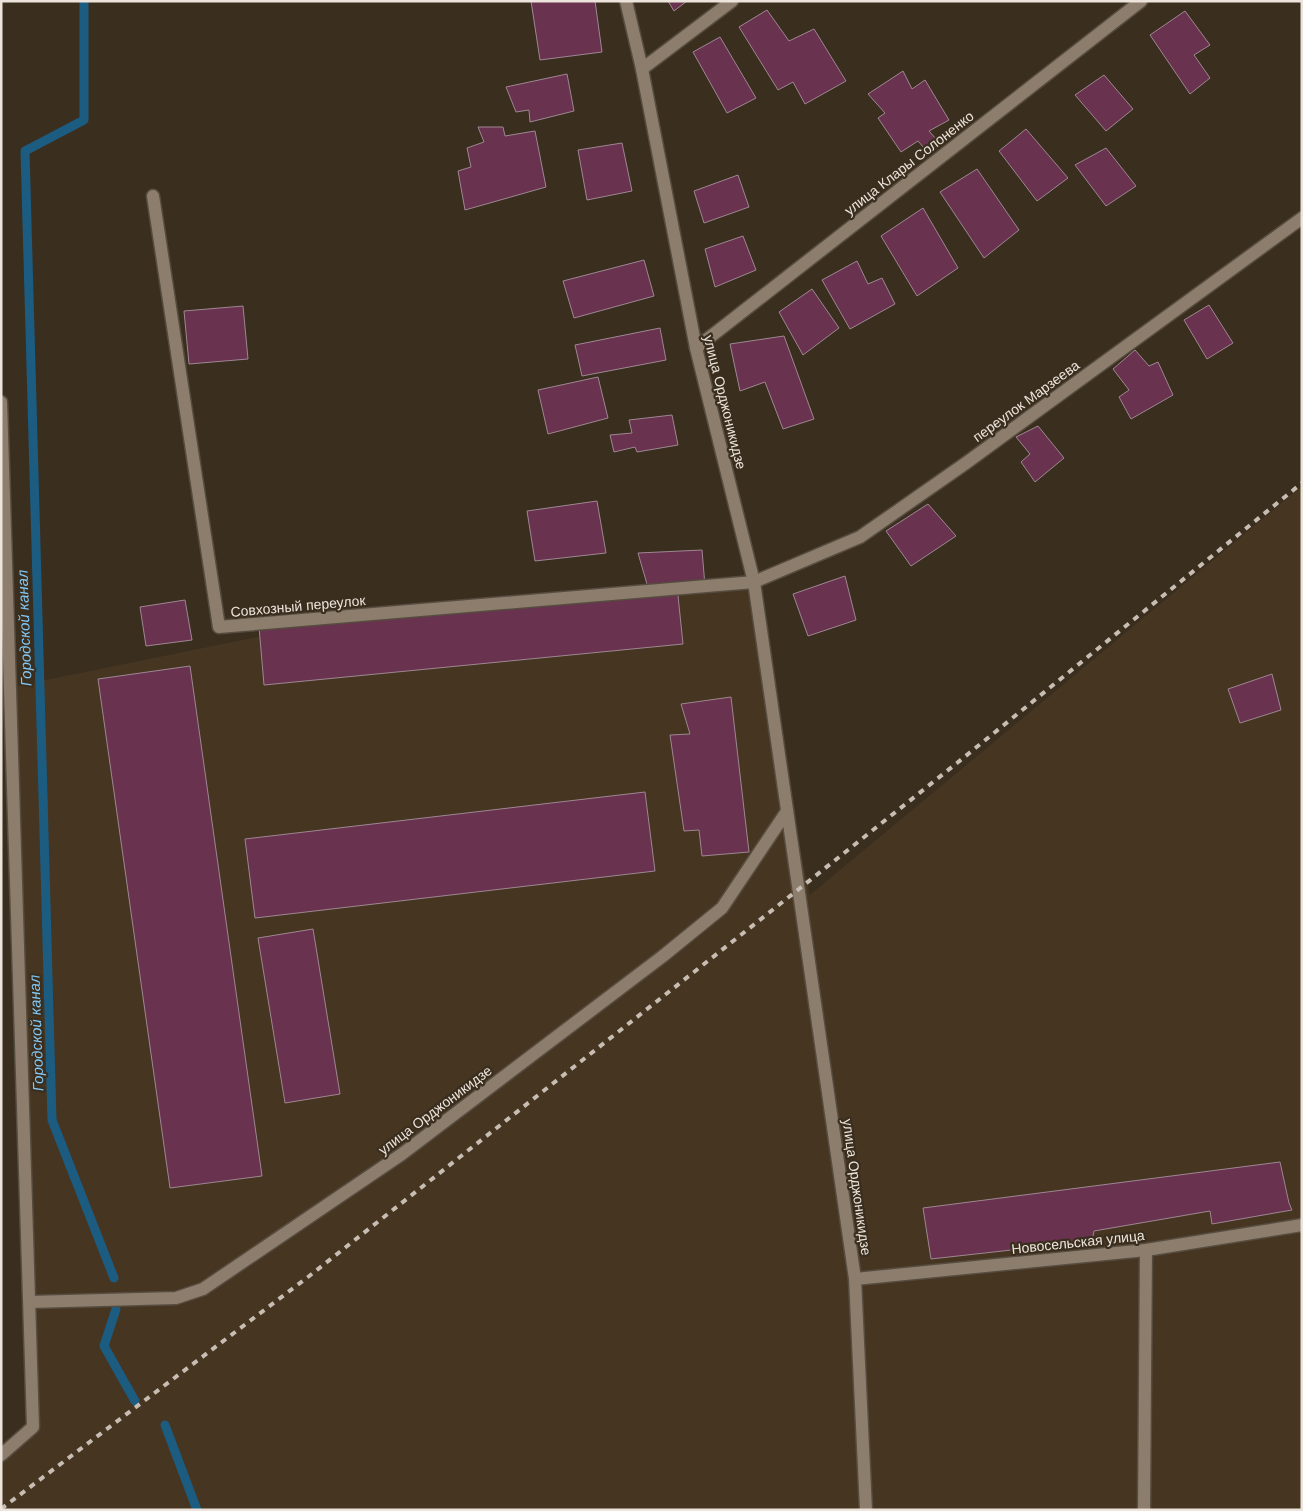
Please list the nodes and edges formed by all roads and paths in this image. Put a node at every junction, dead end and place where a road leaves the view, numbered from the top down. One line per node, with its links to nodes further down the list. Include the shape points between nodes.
1 (626, 1): 4 (street, улица Орджоникидзе)
2 (732, 1): 4 (street)
3 (1141, 1): 7 (street, улица Клары Солоненко)
4 (642, 70): 7 (street, улица Орджоникидзе)
5 (152, 196): 9 (street, Совхозный переулок, via 219,628)
6 (1302, 218): 9 (street, переулок Марзеева, via 966,464 860,537)
7 (696, 348): 9 (street, улица Орджоникидзе)
8 (1, 402): 14 (street)
9 (754, 582): 10 (street, улица Орджоникидзе)
10 (787, 811): 13 (street, улица Орджоникидзе); 14 (street, улица Орджоникидзе, via 722,908 402,1154 203,1289 176,1298)
11 (1302, 1225): 12 (street, Новосельская улица)
12 (1146, 1250): 13 (street, Новосельская улица); 17 (street)
13 (855, 1279): 16 (street, улица Орджоникидзе)
14 (30, 1302): 15 (street, via 33,1427)
15 (1, 1455)
16 (866, 1510)
17 (1144, 1510)

